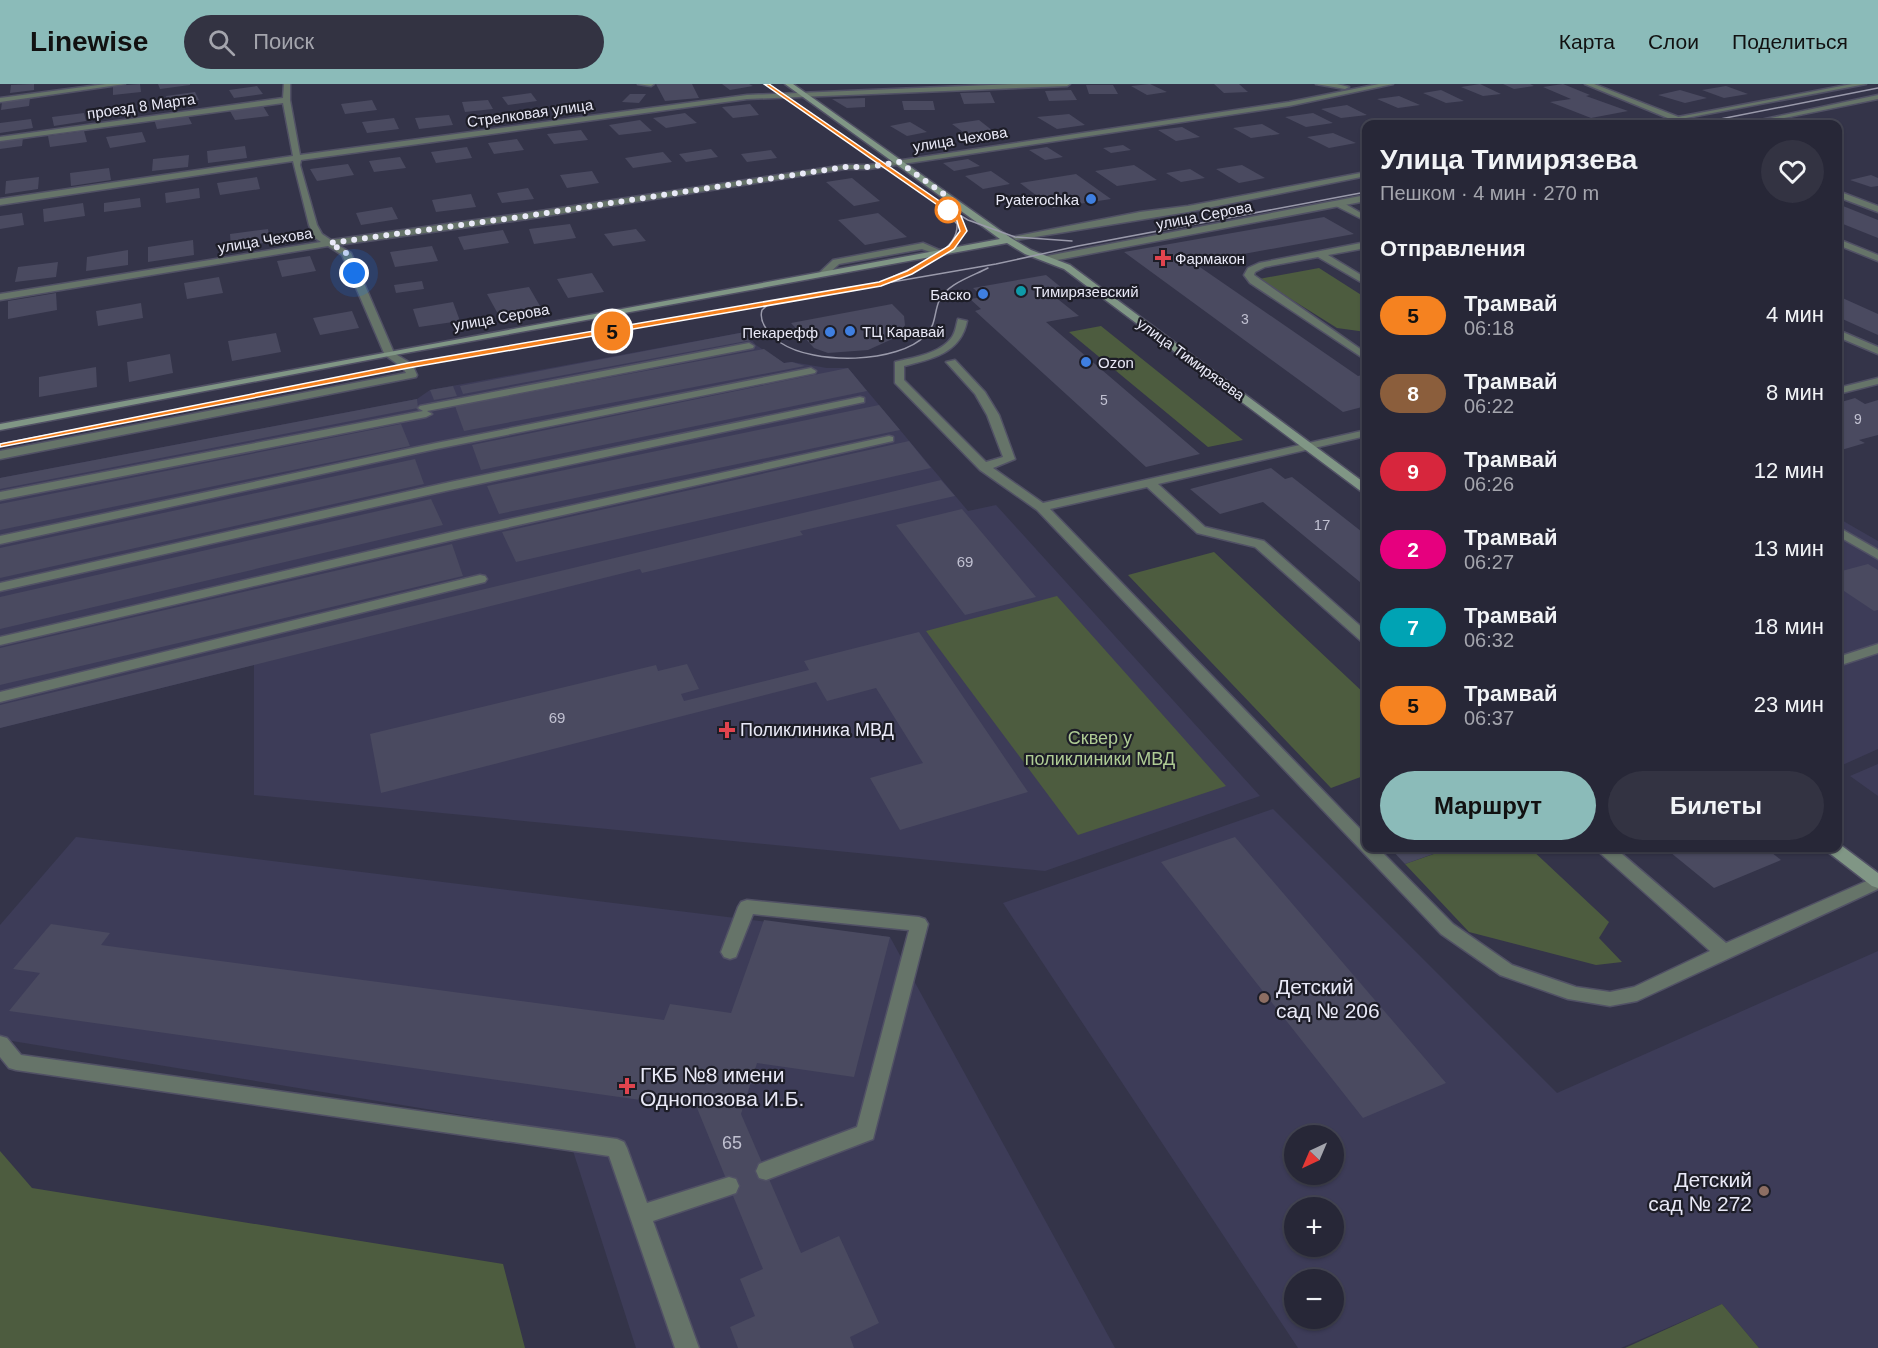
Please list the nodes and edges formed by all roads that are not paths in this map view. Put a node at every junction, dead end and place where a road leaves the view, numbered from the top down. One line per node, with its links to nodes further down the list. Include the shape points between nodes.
1 (122, 84): 14 (street)
2 (287, 84): 15 (street)
3 (641, 84): 4 (street)
4 (651, 84)
5 (788, 84): 12 (street, улица Тимирязева)
6 (1067, 84): 12 (street, Стрелковая улица)
7 (1319, 84): 11 (street)
8 (1389, 84): 11 (street, улица Чехова)
9 (1588, 84): 16 (street)
10 (1863, 84): 17 (street)
11 (1360, 88): 21 (street, улица Чехова, via 1289,104)
12 (801, 93): 20 (street, Стрелковая улица); 21 (street, улица Тимирязева)
13 (1878, 97): 18 (street)
14 (0, 100)
15 (286, 100): 19 (street, проезд 8 Марта); 20 (street)
16 (1674, 120)
17 (1689, 120)
18 (1766, 120)
19 (0, 139)
20 (297, 158): 25 (street, Стрелковая улица); 31 (street, via 313,225 318,236)
21 (899, 162): 30 (street, улица Тимирязева); 31 (street, улица Чехова)
22 (1362, 175): 30 (street)
23 (1842, 196): 28 (street)
24 (1362, 199): 26 (street, улица Серова)
25 (0, 202)
26 (1339, 204): 29 (street); 36 (street, улица Серова)
27 (1128, 209): 30 (street, via 1046,224)
28 (1878, 209)
29 (1362, 217)
30 (1012, 239): 36 (street, улица Тимирязева, via 1028,252); 43 (street, улица Серова)
31 (330, 243): 38 (street, улица Чехова); 43 (street, via 346,253)
32 (1842, 244): 35 (street)
33 (1362, 246): 34 (street)
34 (1320, 254): 37 (street); 44 (street, via 1262,265 1249,275)
35 (1878, 258)
36 (1047, 259): 53 (street, улица Тимирязева, via 1067,267)
37 (1362, 280)
38 (0, 297)
39 (962, 321): 55 (street, via 958,338 947,348 899,364 899,381)
40 (1842, 335): 42 (street)
41 (749, 346): 58 (street)
42 (1878, 351)
43 (389, 353): 50 (street, улица Серова); 54 (street, via 408,366 412,375)
44 (1362, 354)
45 (951, 362): 55 (street, via 980,392 1009,459)
46 (811, 371): 61 (street, via 436,446)
47 (1878, 381): 48 (street)
48 (1842, 390)
49 (860, 400): 64 (street, via 450,486)
50 (0, 427)
51 (1362, 434): 53 (street)
52 (889, 439): 66 (street)
53 (1309, 445): 56 (street); 57 (street, улица Тимирязева)
54 (0, 455)
55 (984, 467): 59 (street)
56 (1149, 482): 59 (street); 65 (street, via 1202,530 1259,544)
57 (1362, 486)
58 (0, 496)
59 (1041, 507): 70 (street)
60 (1842, 533): 62 (street)
61 (0, 540)
62 (1878, 555)
63 (480, 579): 69 (street)
64 (0, 587)
65 (1362, 634)
66 (0, 641)
67 (1878, 648): 68 (street)
68 (1842, 661)
69 (0, 697)
70 (1362, 841)
71 (1373, 852): 76 (street, via 1447,929 1506,970 1575,994 1610,999 1637,994)
72 (1610, 852): 76 (street)
73 (1838, 852): 74 (street)
74 (1878, 882): 76 (street)
75 (730, 952): 78 (street, via 747,907 919,924 866,1133)
76 (1724, 952)
77 (0, 1044): 80 (street, via 16,1062 617,1148)
78 (766, 1171)
79 (729, 1186): 80 (street)
80 (641, 1215): 81 (street)
81 (687, 1348)

